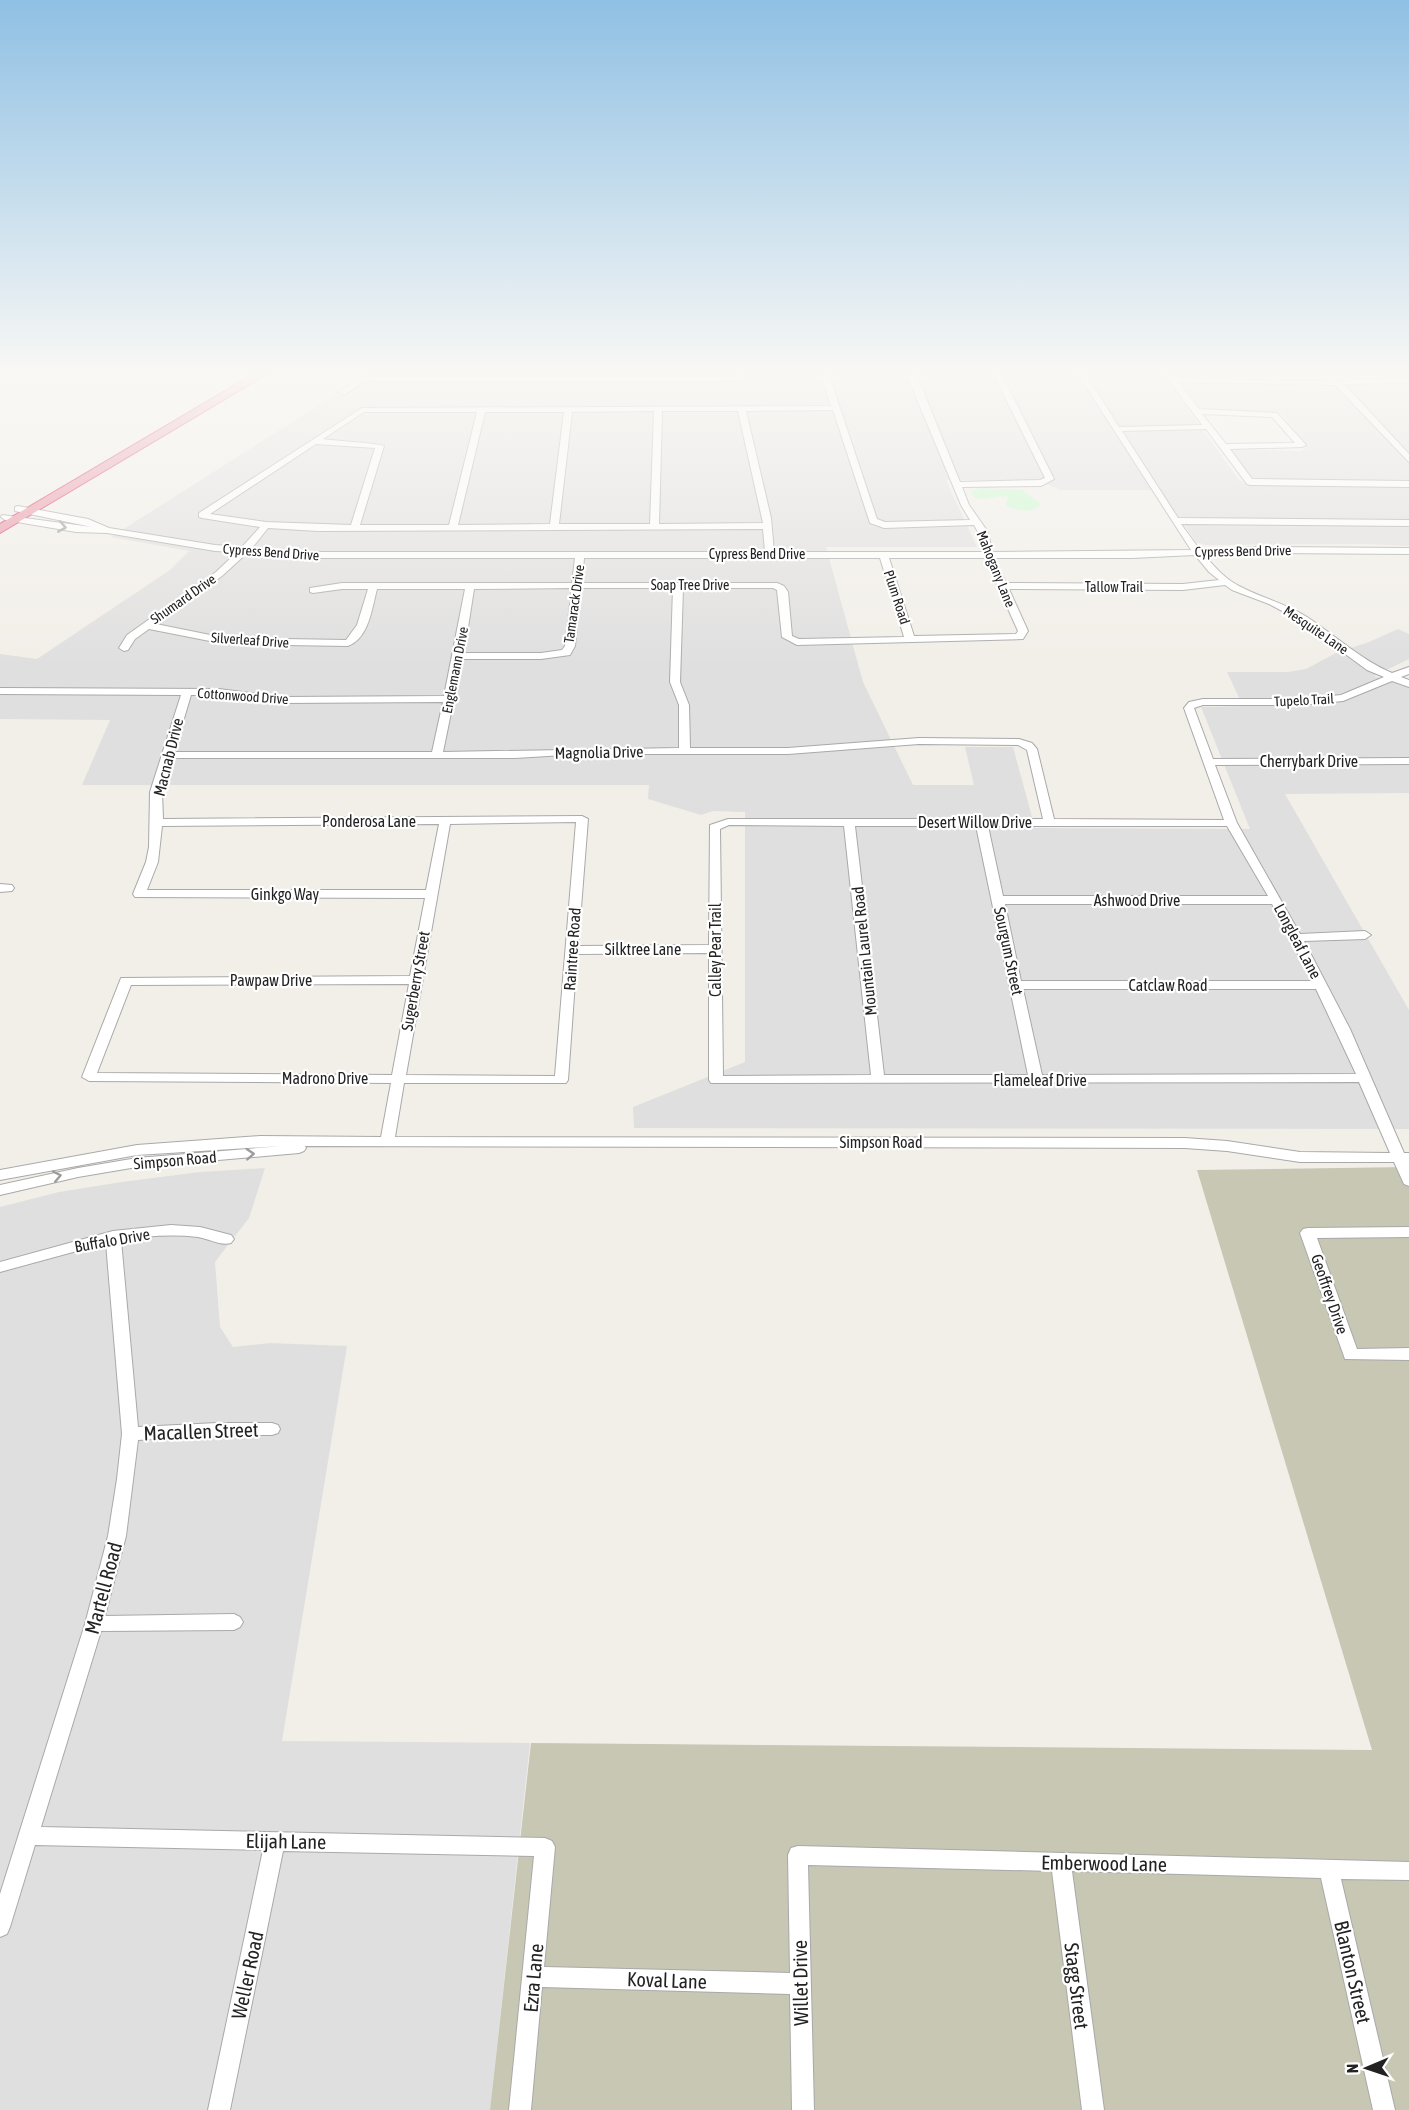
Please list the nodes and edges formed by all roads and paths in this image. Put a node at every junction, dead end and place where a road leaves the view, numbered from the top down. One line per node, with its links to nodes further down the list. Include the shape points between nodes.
1 (92, 469): 16 (highway)
2 (96, 469): 16 (highway)
3 (272, 469): 20 (street, via 202,515)
4 (373, 469): 25 (street)
5 (467, 469): 23 (street)
6 (561, 469): 24 (street)
7 (656, 469): 21 (street)
8 (755, 469): 22 (street)
9 (856, 469): 18 (street, via 876,524)
10 (951, 469): 15 (street, Mahogany Lane)
11 (1046, 469): 15 (street, via 1049,481)
12 (1143, 469): 17 (street, Mesquite Lane)
13 (1240, 469): 14 (street, via 1250,482)
14 (1409, 484)
15 (957, 485): 18 (street, Mahogany Lane)
16 (12, 518): 26 (street, Cypress Bend Drive, one-way to 26); 26 (street, Cypress Bend Drive, via 87,522)
17 (1176, 521): 19 (street); 29 (street, Mesquite Lane)
18 (977, 522): 32 (street, Mahogany Lane)
19 (1409, 523)
20 (266, 525): 25 (street); 27 (street, Shumard Drive)
21 (654, 526): 22 (street); 24 (street)
22 (768, 526): 30 (street)
23 (453, 527): 24 (street); 25 (street)
24 (554, 527)
25 (355, 528)
26 (106, 530): 27 (street, Cypress Bend Drive)
27 (244, 551): 33 (street, Cypress Bend Drive, via 321,555); 41 (street, Shumard Drive, via 219,574)
28 (1409, 551): 29 (street, Cypress Bend Drive)
29 (1198, 552): 32 (street, Cypress Bend Drive); 34 (street, Mesquite Lane)
30 (770, 554): 31 (street, Cypress Bend Drive); 33 (street, Cypress Bend Drive)
31 (883, 554): 32 (street, Cypress Bend Drive); 43 (street, Plum Road)
32 (988, 554): 39 (street, Mahogany Lane)
33 (580, 555): 38 (street, Tamarack Drive)
34 (1226, 582): 39 (street, Tallow Trail, via 1183,587); 47 (street, Mesquite Lane, via 1288,609)
35 (678, 585): 38 (street, Soap Tree Drive); 43 (street, Soap Tree Drive, via 778,586 783,592 786,633 792,640); 53 (street, via 675,682 684,705)
36 (372, 586): 37 (street, Soap Tree Drive); 40 (street, Soap Tree Drive); 41 (street, Silverleaf Drive, via 355,639 348,643 225,641)
37 (470, 586): 38 (street, Soap Tree Drive); 45 (street, Englemann Drive)
38 (576, 586): 45 (street, Tamarack Drive, via 570,646 566,652 541,656)
39 (1003, 586): 42 (street, Mahogany Lane)
40 (313, 590)
41 (146, 625): 44 (street, Shumard Drive, via 130,637)
42 (1022, 635): 43 (street, Soap Tree Drive)
43 (910, 640)
44 (124, 648)
45 (458, 656): 51 (street, Englemann Drive)
46 (1409, 670): 47 (street, Tupelo Trail)
47 (1391, 678): 48 (street, Mesquite Lane); 52 (street, Tupelo Trail, via 1360,692 1323,701)
48 (1409, 684)
49 (0, 692): 50 (street, Cottonwood Drive)
50 (187, 692): 51 (street, Cottonwood Drive, via 228,692 282,700); 54 (street, Macnab Drive)
51 (449, 699): 55 (street, Englemann Drive)
52 (1193, 704): 57 (street, Longleaf Lane, via 1189,708)
53 (685, 751): 55 (street, Magnolia Drive); 62 (street, Magnolia Drive, via 800,750 918,741 1019,742 1032,749)
54 (169, 755): 55 (street, Magnolia Drive); 63 (street, Macnab Drive, via 156,792)
55 (437, 755)
56 (1409, 761): 57 (street, Cherrybark Drive)
57 (1208, 762): 65 (street, Longleaf Lane)
58 (582, 819): 59 (street, Ponderosa Lane); 73 (street, Raintree Road)
59 (445, 820): 63 (street, Ponderosa Lane); 67 (street, Sugerberry Street)
60 (849, 822): 61 (street, Desert Willow Drive); 64 (street, Desert Willow Drive); 82 (street, Mountain Laurel Road)
61 (981, 822): 62 (street, Desert Willow Drive); 68 (street, Sourgum Street)
62 (1049, 822): 65 (street, Desert Willow Drive)
63 (157, 823): 66 (street, Macnab Drive, via 152,862)
64 (719, 823): 72 (street, Calley Pear Trail, via 714,827)
65 (1230, 823): 69 (street, Longleaf Lane)
66 (139, 894): 67 (street, Ginkgo Way)
67 (431, 894): 74 (street, Sugerberry Street)
68 (998, 900): 69 (street, Ashwood Drive); 75 (street, Sourgum Street)
69 (1276, 900): 71 (street, Longleaf Lane)
70 (1365, 935): 71 (street)
71 (1296, 938): 76 (street, Longleaf Lane)
72 (715, 949): 73 (street, Silktree Lane); 81 (street, Calley Pear Trail)
73 (572, 950): 80 (street, Raintree Road)
74 (415, 980): 77 (street, Pawpaw Drive, via 126,981); 79 (street, Sugerberry Street)
75 (1016, 985): 76 (street, Catclaw Road); 83 (street, Sourgum Street)
76 (1321, 985): 78 (street, Longleaf Lane)
77 (89, 1077): 79 (street, Madrono Drive)
78 (1365, 1078): 83 (street, Flameleaf Drive); 86 (street, Longleaf Lane)
79 (398, 1079): 80 (street, Madrono Drive); 85 (street, Sugerberry Street)
80 (561, 1080)
81 (716, 1080): 82 (street, Flameleaf Drive)
82 (878, 1080): 83 (street, Flameleaf Drive)
83 (1036, 1080)
84 (352, 1142): 85 (street, Simpson Road); 87 (street, Simpson Road, via 260,1141 159,1148 92,1156); 89 (street, Simpson Road, one-way to 84, via 97,1168)
85 (387, 1142): 86 (street, Simpson Road, via 1185,1143 1300,1157)
86 (1404, 1158): 88 (street, Longleaf Lane)
87 (0, 1175)
88 (1409, 1181)
89 (0, 1190)
90 (1409, 1232): 94 (street, Geoffrey Drive, via 1308,1233 1351,1355)
91 (113, 1238): 92 (street, Buffalo Drive, via 183,1229); 93 (street, Buffalo Drive); 96 (street, Martell Road)
92 (226, 1239)
93 (0, 1267)
94 (1409, 1354)
95 (273, 1429): 96 (street, Macallen Street)
96 (130, 1434): 98 (street, Martell Road, via 117,1536)
97 (234, 1622): 98 (street)
98 (94, 1624): 99 (street, Martell Road)
99 (28, 1836): 100 (street, Elijah Lane); 106 (street, Martell Road)
100 (275, 1840): 101 (street, Elijah Lane); 109 (street, Weller Road)
101 (544, 1847): 107 (street, Ezra Lane)
102 (798, 1855): 103 (street, Emberwood Lane); 108 (street, Willet Drive)
103 (1061, 1862): 104 (street, Emberwood Lane); 112 (street, Stagg Street)
104 (1329, 1869): 105 (street, Emberwood Lane); 113 (street, Blanton Street)
105 (1409, 1871)
106 (0, 1927)
107 (533, 1977): 108 (street, Koval Lane); 110 (street, Ezra Lane)
108 (800, 1984): 111 (street, Willet Drive)
109 (219, 2110)
110 (520, 2110)
111 (803, 2110)
112 (1093, 2110)
113 (1384, 2110)

